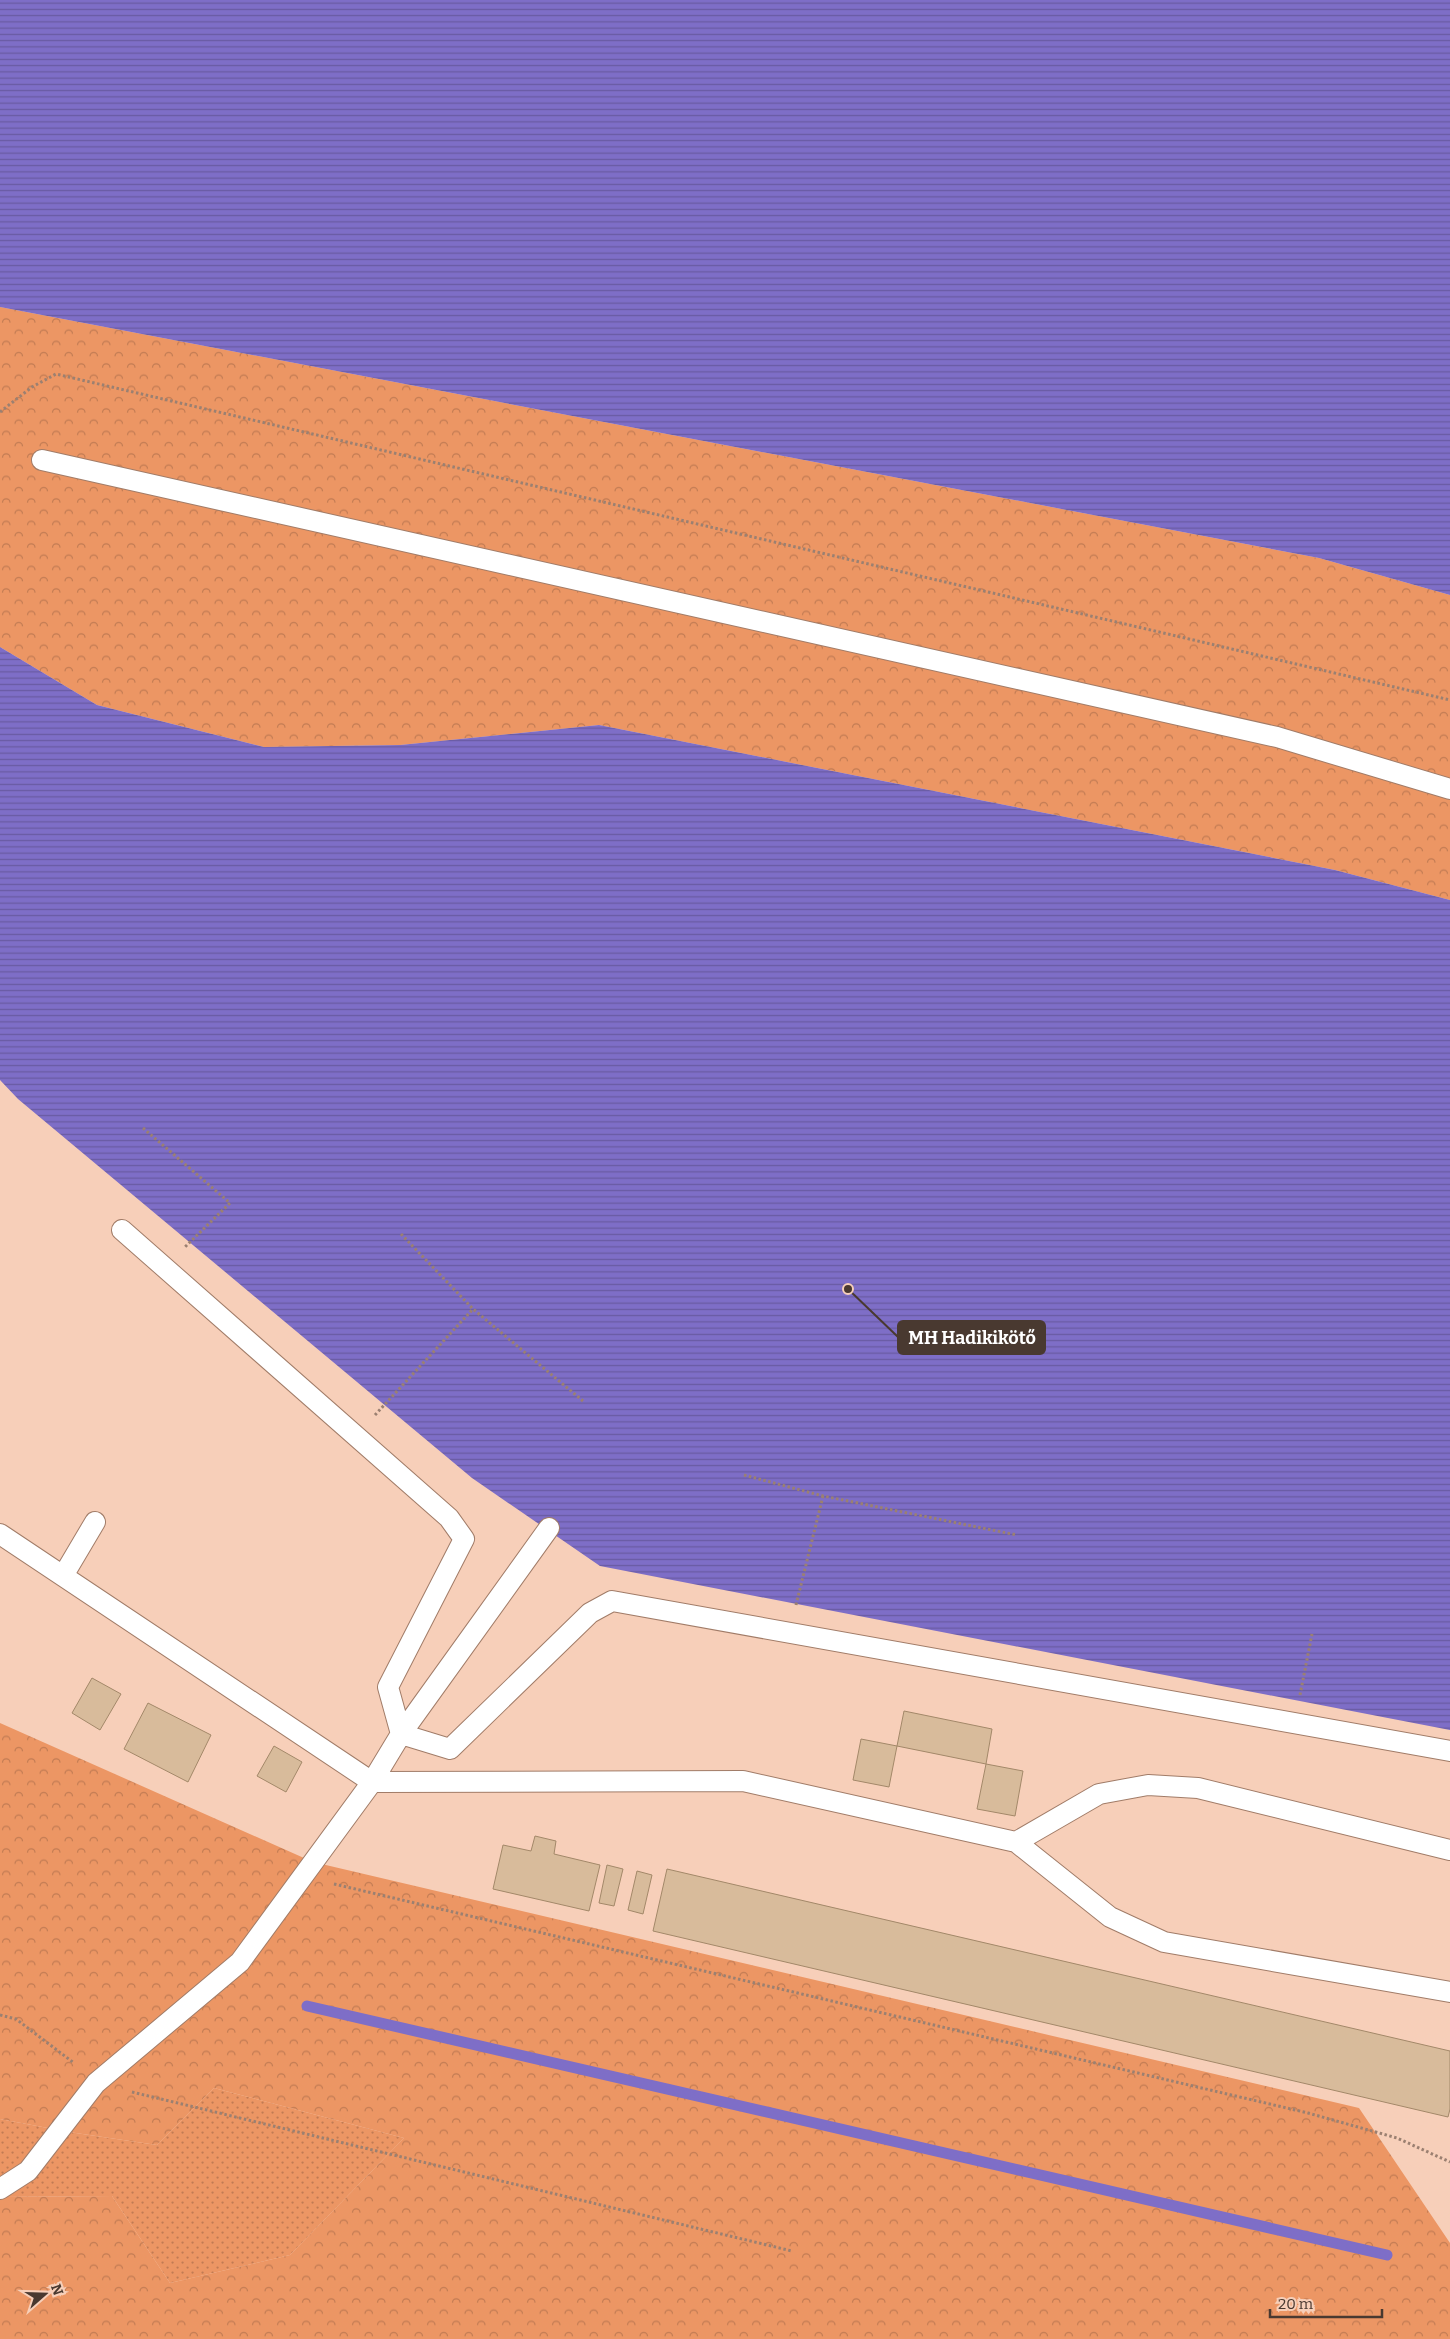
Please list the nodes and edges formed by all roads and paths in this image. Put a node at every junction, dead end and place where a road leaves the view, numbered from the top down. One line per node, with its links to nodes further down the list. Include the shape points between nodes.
1 (0, 412): 3 (path, via 32,387 56,374)
2 (42, 460): 4 (lane, via 1277,737)
3 (1450, 700)
4 (1450, 789)
5 (143, 1128): 8 (path, via 230,1203)
6 (122, 1230): 8 (lane)
7 (401, 1234): 9 (path)
8 (165, 1267): 11 (lane)
9 (473, 1309): 10 (path); 11 (path)
10 (583, 1401)
11 (356, 1436): 22 (lane, via 449,1518 464,1539 388,1687)
12 (744, 1475): 13 (path)
13 (823, 1496): 17 (path); 19 (path)
14 (95, 1522): 18 (lane)
15 (549, 1528): 22 (lane)
16 (0, 1534): 18 (lane)
17 (1017, 1535)
18 (63, 1576): 24 (lane)
19 (789, 1633): 21 (lane); 22 (lane, via 612,1601 590,1613 450,1749)
20 (1312, 1634): 21 (path)
21 (1295, 1723): 23 (lane)
22 (401, 1734): 24 (lane)
23 (1450, 1751)
24 (372, 1782): 25 (lane, via 743,1781); 27 (lane)
25 (1016, 1842): 26 (lane, via 1098,1794 1148,1785 1198,1788); 28 (lane, via 1110,1917 1164,1942)
26 (1450, 1850)
27 (302, 1876): 30 (lane, via 240,1962); 31 (path, via 1308,2113 1397,2138)
28 (1450, 1992)
29 (0, 2015): 30 (path, via 16,2019)
30 (96, 2083): 32 (lane, via 28,2171); 33 (path)
31 (1450, 2162)
32 (0, 2189)
33 (792, 2252)

